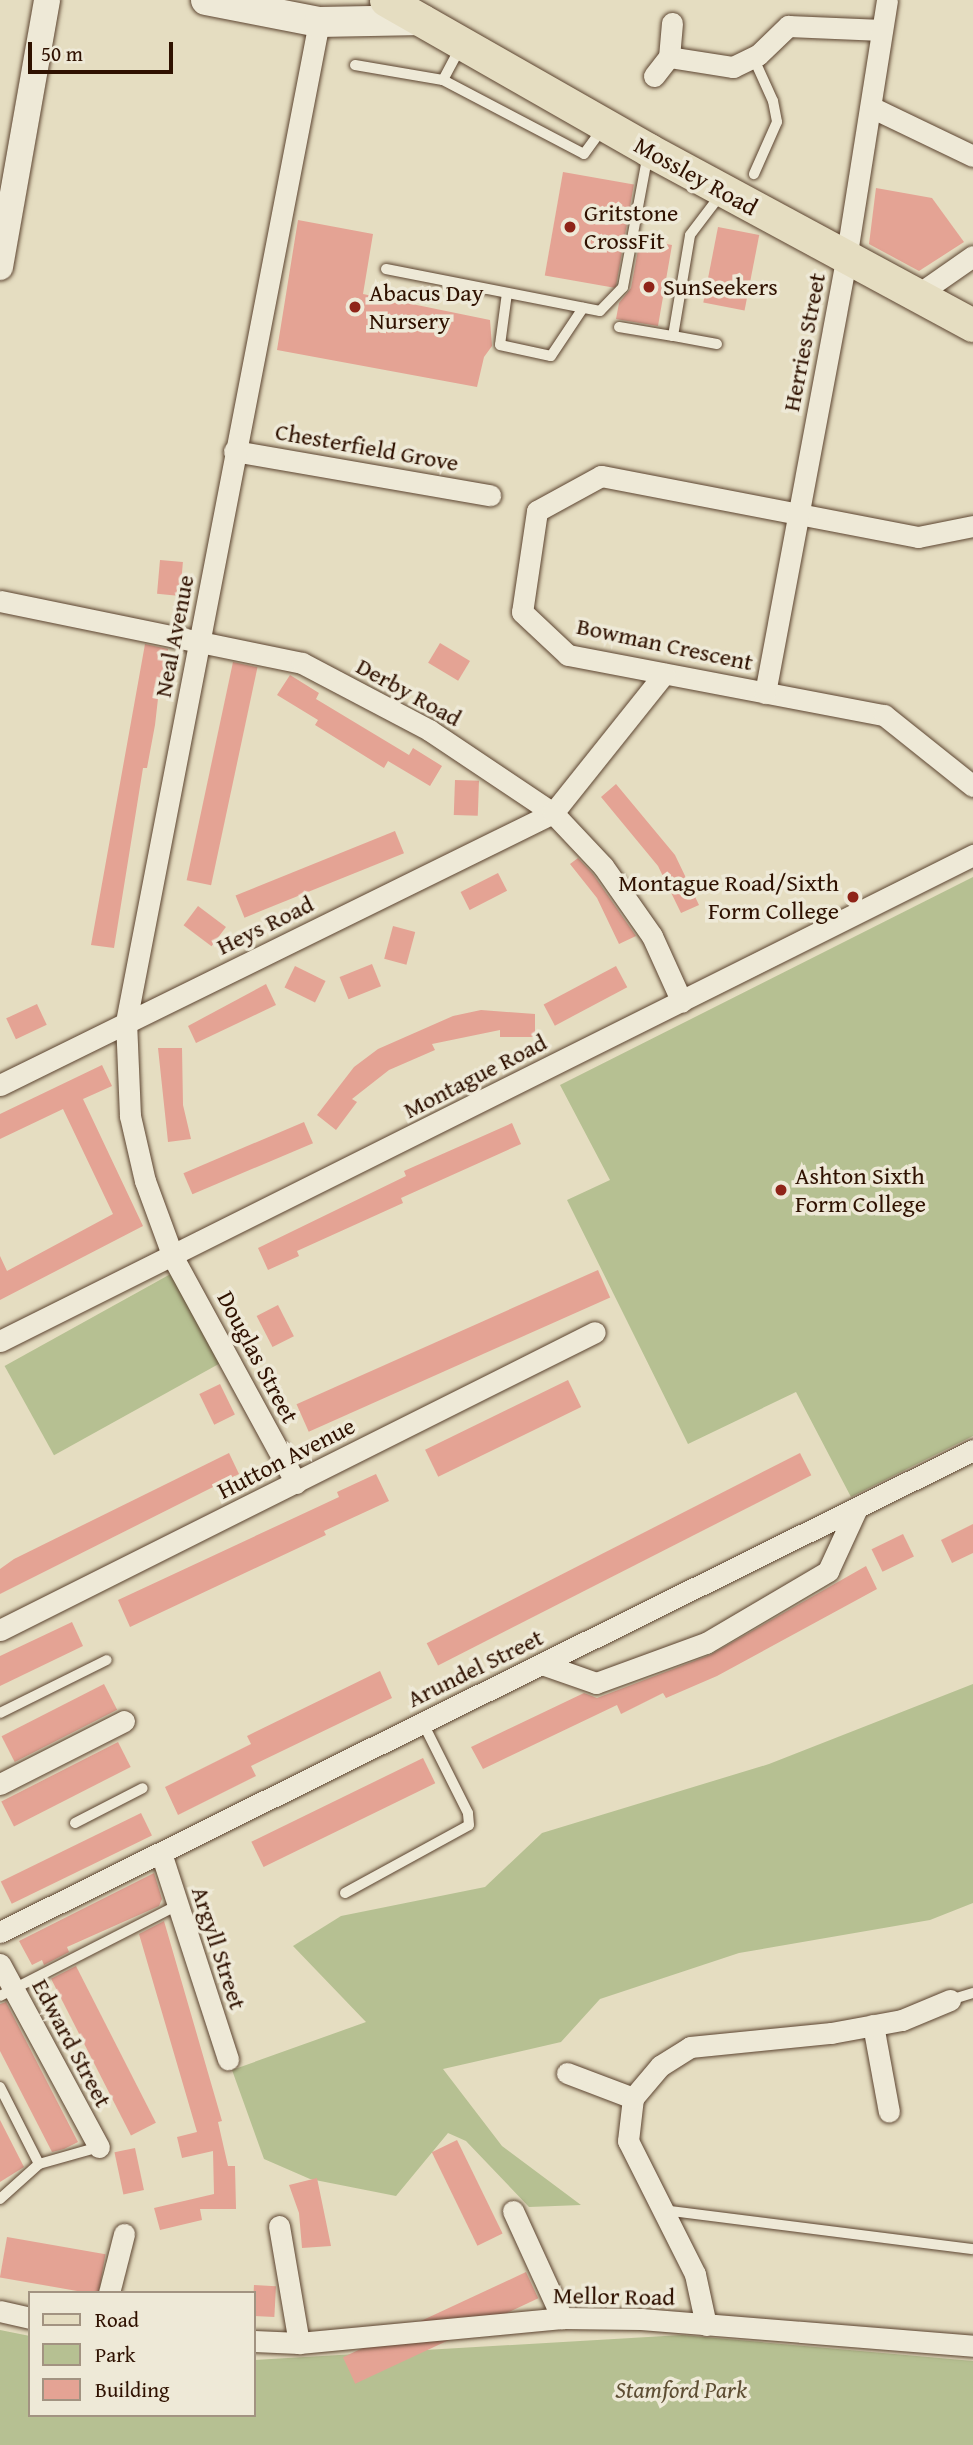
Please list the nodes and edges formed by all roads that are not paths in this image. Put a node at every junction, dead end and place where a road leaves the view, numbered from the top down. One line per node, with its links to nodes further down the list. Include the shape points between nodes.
1 (47, 0): 24 (street)
2 (206, 0): 5 (main road)
3 (386, 0): 7 (main road, Mossley Road)
4 (887, 0): 9 (street, Herries Street)
5 (270, 6): 6 (main road)
6 (321, 11): 7 (main road); 33 (street, Neal Avenue)
7 (423, 20): 10 (main road, Mossley Road)
8 (672, 23): 11 (street)
9 (882, 30): 12 (street, via 794,24 778,31); 16 (street, Herries Street)
10 (463, 43): 15 (lane); 17 (main road, Mossley Road)
11 (669, 57): 12 (street, via 733,66); 14 (street)
12 (754, 59): 20 (lane, via 777,122)
13 (355, 65): 15 (lane)
14 (654, 76)
15 (443, 80): 17 (lane, via 584,154)
16 (871, 107): 19 (street); 23 (street, Herries Street)
17 (605, 125): 18 (main road, Mossley Road)
18 (649, 150): 21 (main road, Mossley Road); 28 (lane, via 623,287 600,311)
19 (973, 156)
20 (754, 174)
21 (723, 190): 23 (main road, Mossley Road); 31 (lane, via 690,235)
22 (973, 256): 27 (street)
23 (846, 259): 27 (main road, Mossley Road); 35 (street, Herries Street)
24 (0, 267)
25 (386, 269): 26 (lane)
26 (507, 293): 28 (lane); 28 (lane, via 499,345 551,356)
27 (917, 295): 29 (main road, Mossley Road)
28 (583, 308)
29 (973, 325)
30 (619, 327): 31 (lane)
31 (673, 336): 32 (lane)
32 (717, 344)
33 (234, 451): 34 (street, Chesterfield Grove); 38 (street, Neal Avenue)
34 (490, 495)
35 (798, 513): 36 (street, via 918,537); 39 (street, Bowman Crescent, via 601,476 537,511 522,612 568,655); 40 (street, Herries Street)
36 (973, 526)
37 (0, 601): 38 (street, Derby Road)
38 (201, 639): 42 (street, Derby Road, via 302,663 429,730); 45 (street, Neal Avenue)
39 (664, 674): 40 (street, Bowman Crescent); 42 (street)
40 (765, 693): 41 (street, Bowman Crescent, via 884,715)
41 (973, 786)
42 (553, 813): 44 (street, Derby Road, via 603,866 652,936); 45 (street, Heys Road)
43 (973, 855): 44 (street, Montague Road)
44 (682, 1002): 47 (street, Montague Road)
45 (125, 1021): 46 (street, Heys Road); 47 (street, Neal Avenue, via 131,1116 145,1181)
46 (0, 1085)
47 (173, 1256): 49 (street, Montague Road); 51 (street, Douglas Street)
48 (595, 1332): 51 (street, Hutton Avenue)
49 (0, 1341)
50 (973, 1450): 52 (street, Arundel Street)
51 (296, 1483): 53 (street, Hutton Avenue)
52 (858, 1508): 55 (street, Arundel Street); 55 (street, via 828,1571 706,1643 596,1683)
53 (0, 1630)
54 (107, 1660): 56 (lane)
55 (542, 1664): 58 (street, Arundel Street)
56 (0, 1713)
57 (124, 1721): 59 (street)
58 (423, 1723): 62 (street, Arundel Street); 63 (lane, via 468,1813 468,1825)
59 (0, 1784)
60 (143, 1788): 61 (lane)
61 (75, 1823)
62 (161, 1853): 64 (street, Argyll Street); 65 (street, Arundel Street)
63 (345, 1893)
64 (178, 1905): 67 (lane); 71 (street, Argyll Street)
65 (0, 1932)
66 (0, 1964): 67 (street, Edward Street)
67 (7, 1992): 76 (street, Edward Street)
68 (973, 1993): 69 (lane)
69 (950, 2000): 70 (street, via 902,2020)
70 (873, 2025): 74 (street, via 690,2047 660,2066); 75 (street)
71 (228, 2059)
72 (567, 2073): 74 (street)
73 (0, 2087): 77 (lane)
74 (633, 2098): 79 (street, via 628,2140)
75 (889, 2112)
76 (99, 2147): 77 (lane)
77 (39, 2164): 78 (lane)
78 (0, 2199)
79 (661, 2210): 83 (lane); 88 (street, via 695,2274)
80 (513, 2211): 87 (street)
81 (279, 2226): 90 (street)
82 (124, 2234): 84 (street)
83 (973, 2249)
84 (110, 2291)
85 (0, 2311): 86 (street)
86 (28, 2318)
87 (562, 2319): 88 (street, Mellor Road); 90 (street, Mellor Road)
88 (706, 2325): 91 (street, Mellor Road)
89 (256, 2341): 90 (street, Mellor Road)
90 (299, 2343)
91 (973, 2346)

